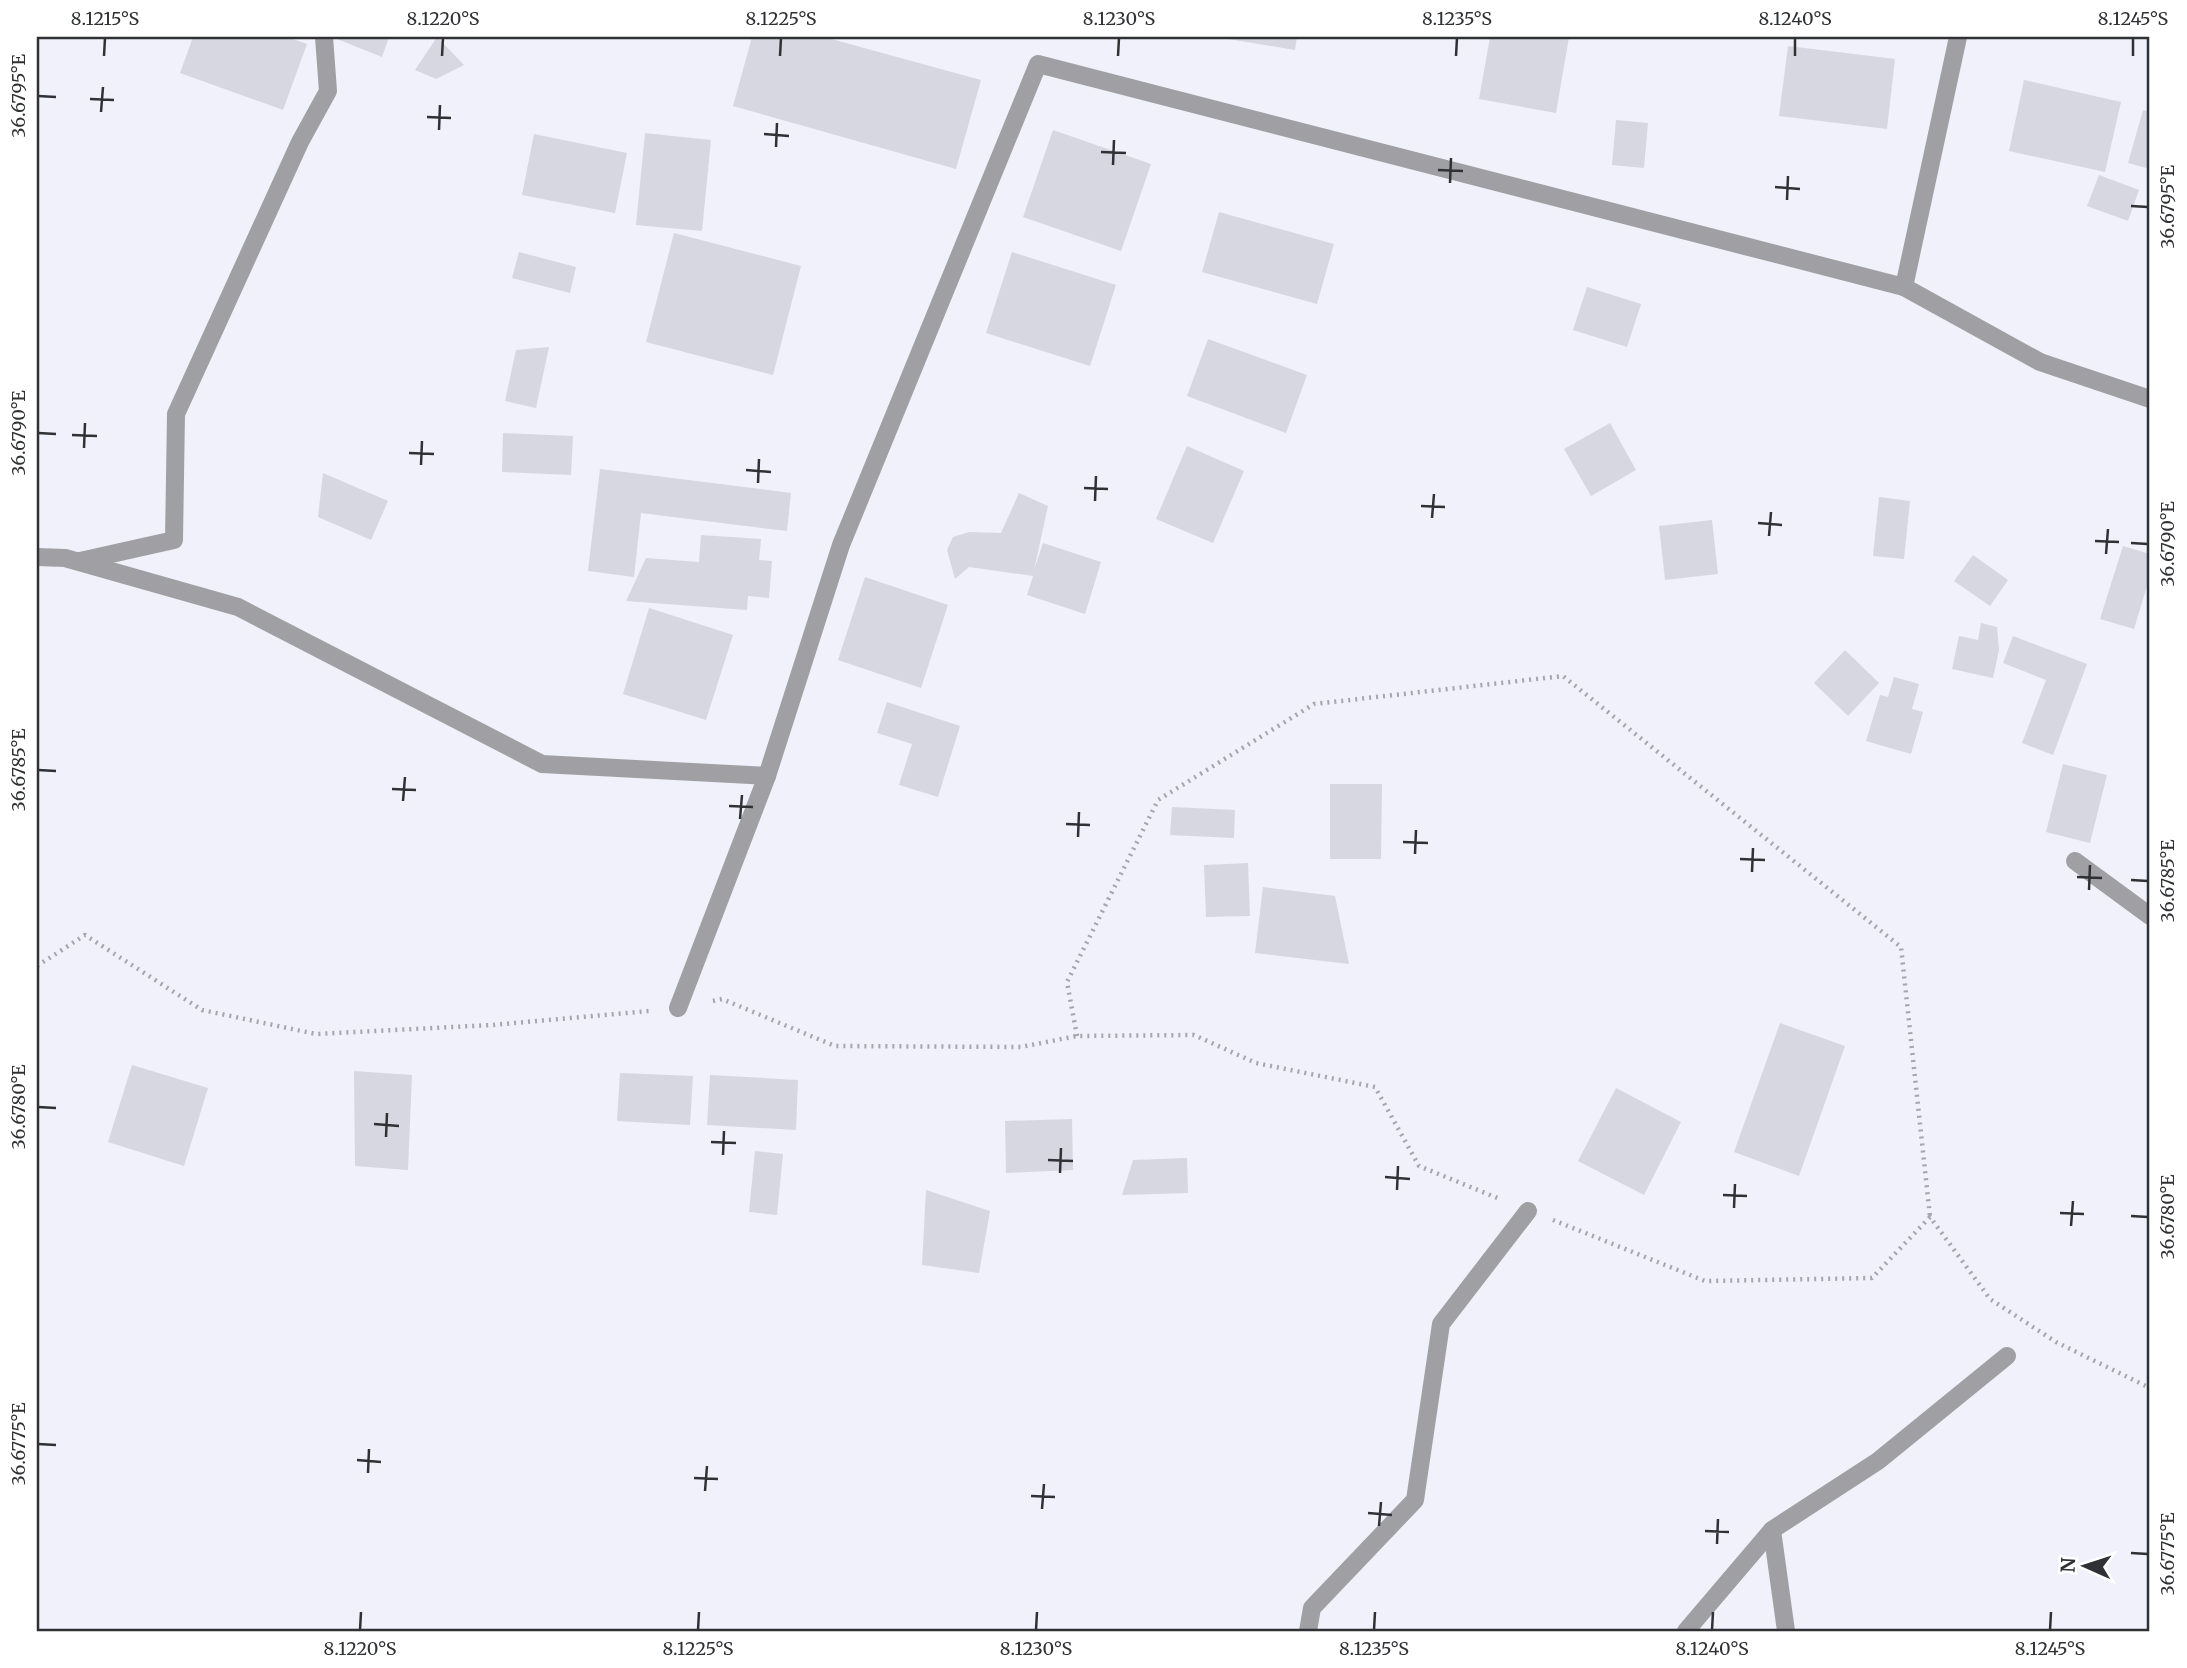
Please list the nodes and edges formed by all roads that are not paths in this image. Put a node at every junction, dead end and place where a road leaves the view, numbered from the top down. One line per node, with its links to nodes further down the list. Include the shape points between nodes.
1 (324, 37): 6 (street, via 328,91 300,142 176,414 174,540)
2 (1958, 37): 3 (street)
3 (1904, 287): 4 (street, via 2040,362); 7 (street, via 1038,64 841,545)
4 (2150, 398)
5 (37, 557): 6 (street)
6 (77, 562): 7 (street, via 238,607 542,764)
7 (767, 776): 10 (street)
8 (2075, 861): 9 (street)
9 (2150, 916)
10 (678, 1008)
11 (1528, 1210): 14 (street, via 1441,1324 1415,1500 1312,1608)
12 (2007, 1356): 13 (street, via 1878,1461)
13 (1772, 1531): 15 (street); 16 (street)
14 (1308, 1631)
15 (1686, 1631)
16 (1786, 1631)

